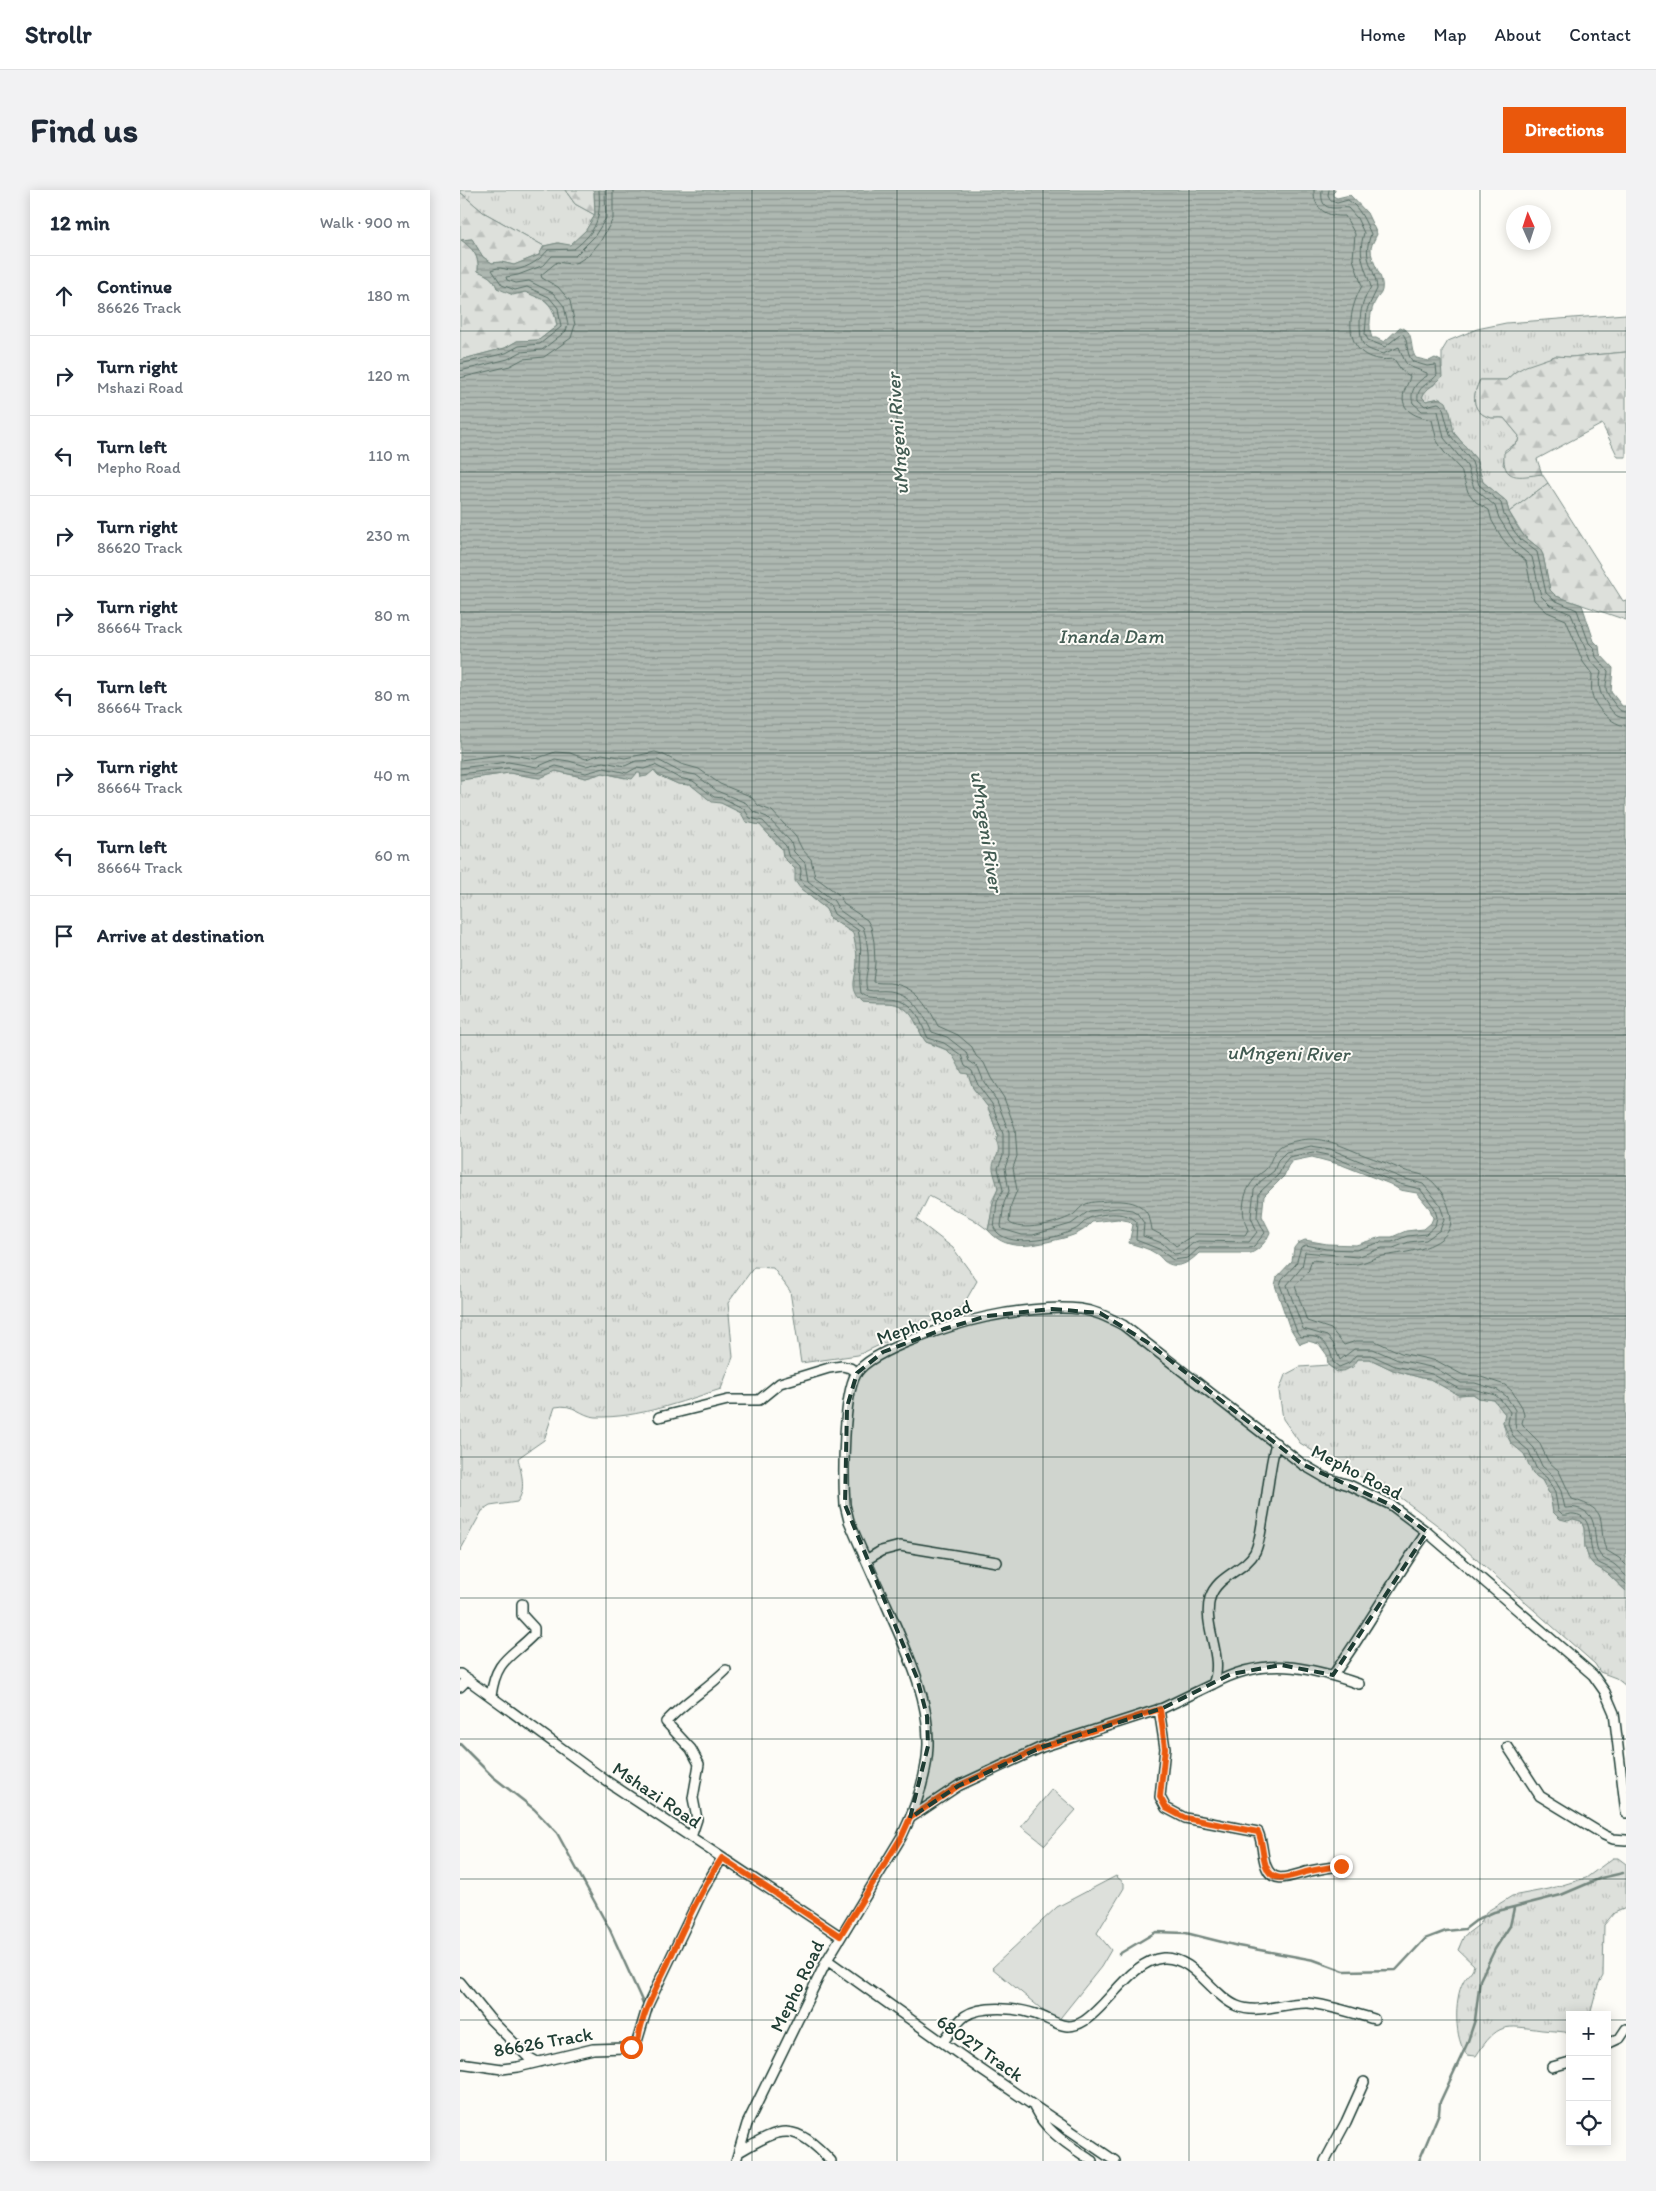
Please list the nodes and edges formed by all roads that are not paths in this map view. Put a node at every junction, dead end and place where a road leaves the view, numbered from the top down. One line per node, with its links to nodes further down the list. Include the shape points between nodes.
1 (857, 1373): 2 (street, via 842,1366 829,1368 780,1383 759,1400 728,1400); 3 (street, Mepho Road, via 869,1360 883,1352 969,1321 1052,1308 1080,1309 1100,1313 1123,1325); 5 (street, Mepho Road, via 847,1407 844,1493 849,1521)
2 (659, 1418)
3 (1276, 1443): 4 (street, Mepho Road, via 1326,1478 1391,1505); 12 (street, via 1255,1552 1215,1587 1210,1598 1208,1614 1217,1664)
4 (1427, 1532): 10 (street); 18 (street, Mepho Road, via 1593,1674 1614,1713)
5 (866, 1560): 6 (street, via 881,1550 900,1546); 19 (street, Mepho Road, via 905,1646 927,1716 928,1746)
6 (997, 1562)
7 (522, 1604): 15 (street, via 522,1615 534,1628 534,1634 496,1671)
8 (726, 1670): 20 (street, via 666,1722 691,1749 699,1764 694,1798 697,1819)
9 (460, 1674): 11 (street, Mshazi Road)
10 (1333, 1675): 12 (street, via 1281,1665 1231,1674); 13 (street)
11 (468, 1679): 14 (street); 15 (street, Mshazi Road)
12 (1213, 1684): 16 (street)
13 (1359, 1684)
14 (460, 1688)
15 (491, 1696): 20 (street, Mshazi Road, via 605,1780)
16 (1160, 1709): 19 (street, via 1042,1747 958,1786); 23 (street, via 1165,1748 1160,1797 1166,1808 1185,1818 1258,1832 1265,1866 1269,1874 1276,1877 1293,1877)
17 (1508, 1747): 21 (street, via 1544,1799 1604,1835)
18 (1626, 1813)
19 (910, 1818): 24 (street, Mepho Road)
20 (691, 1837): 22 (street, Mshazi Road)
21 (1626, 1840)
22 (722, 1858): 24 (street, Mshazi Road); 31 (street, 86626 Track, via 703,1890 648,2005 636,2045 593,2049)
23 (1341, 1866)
24 (840, 1936): 25 (street, Mepho Road)
25 (827, 1960): 29 (street, 68027 Track); 37 (street, Mepho Road, via 747,2124)
26 (460, 1982): 31 (street, via 522,2052)
27 (1374, 2019): 29 (street, via 1306,2003 1250,2011 1228,2002 1190,1968 1163,1958 1143,1966 1086,2020 1076,2025 1062,2026 1024,2012 977,2011 957,2023)
28 (1626, 2029): 30 (street, via 1620,2038)
29 (943, 2042): 36 (street, 68027 Track)
30 (1611, 2042)
31 (537, 2062): 32 (street, 86626 Track, via 502,2070)
32 (460, 2063)
33 (1566, 2063): 34 (street)
34 (1552, 2067)
35 (1364, 2082): 42 (street)
36 (1032, 2105): 40 (street, via 1053,2134); 41 (street, 68027 Track)
37 (739, 2152): 38 (street, Mepho Road); 39 (street, via 767,2136 796,2133 805,2136)
38 (736, 2161)
39 (831, 2161)
40 (1092, 2161)
41 (1115, 2161)
42 (1326, 2161)

